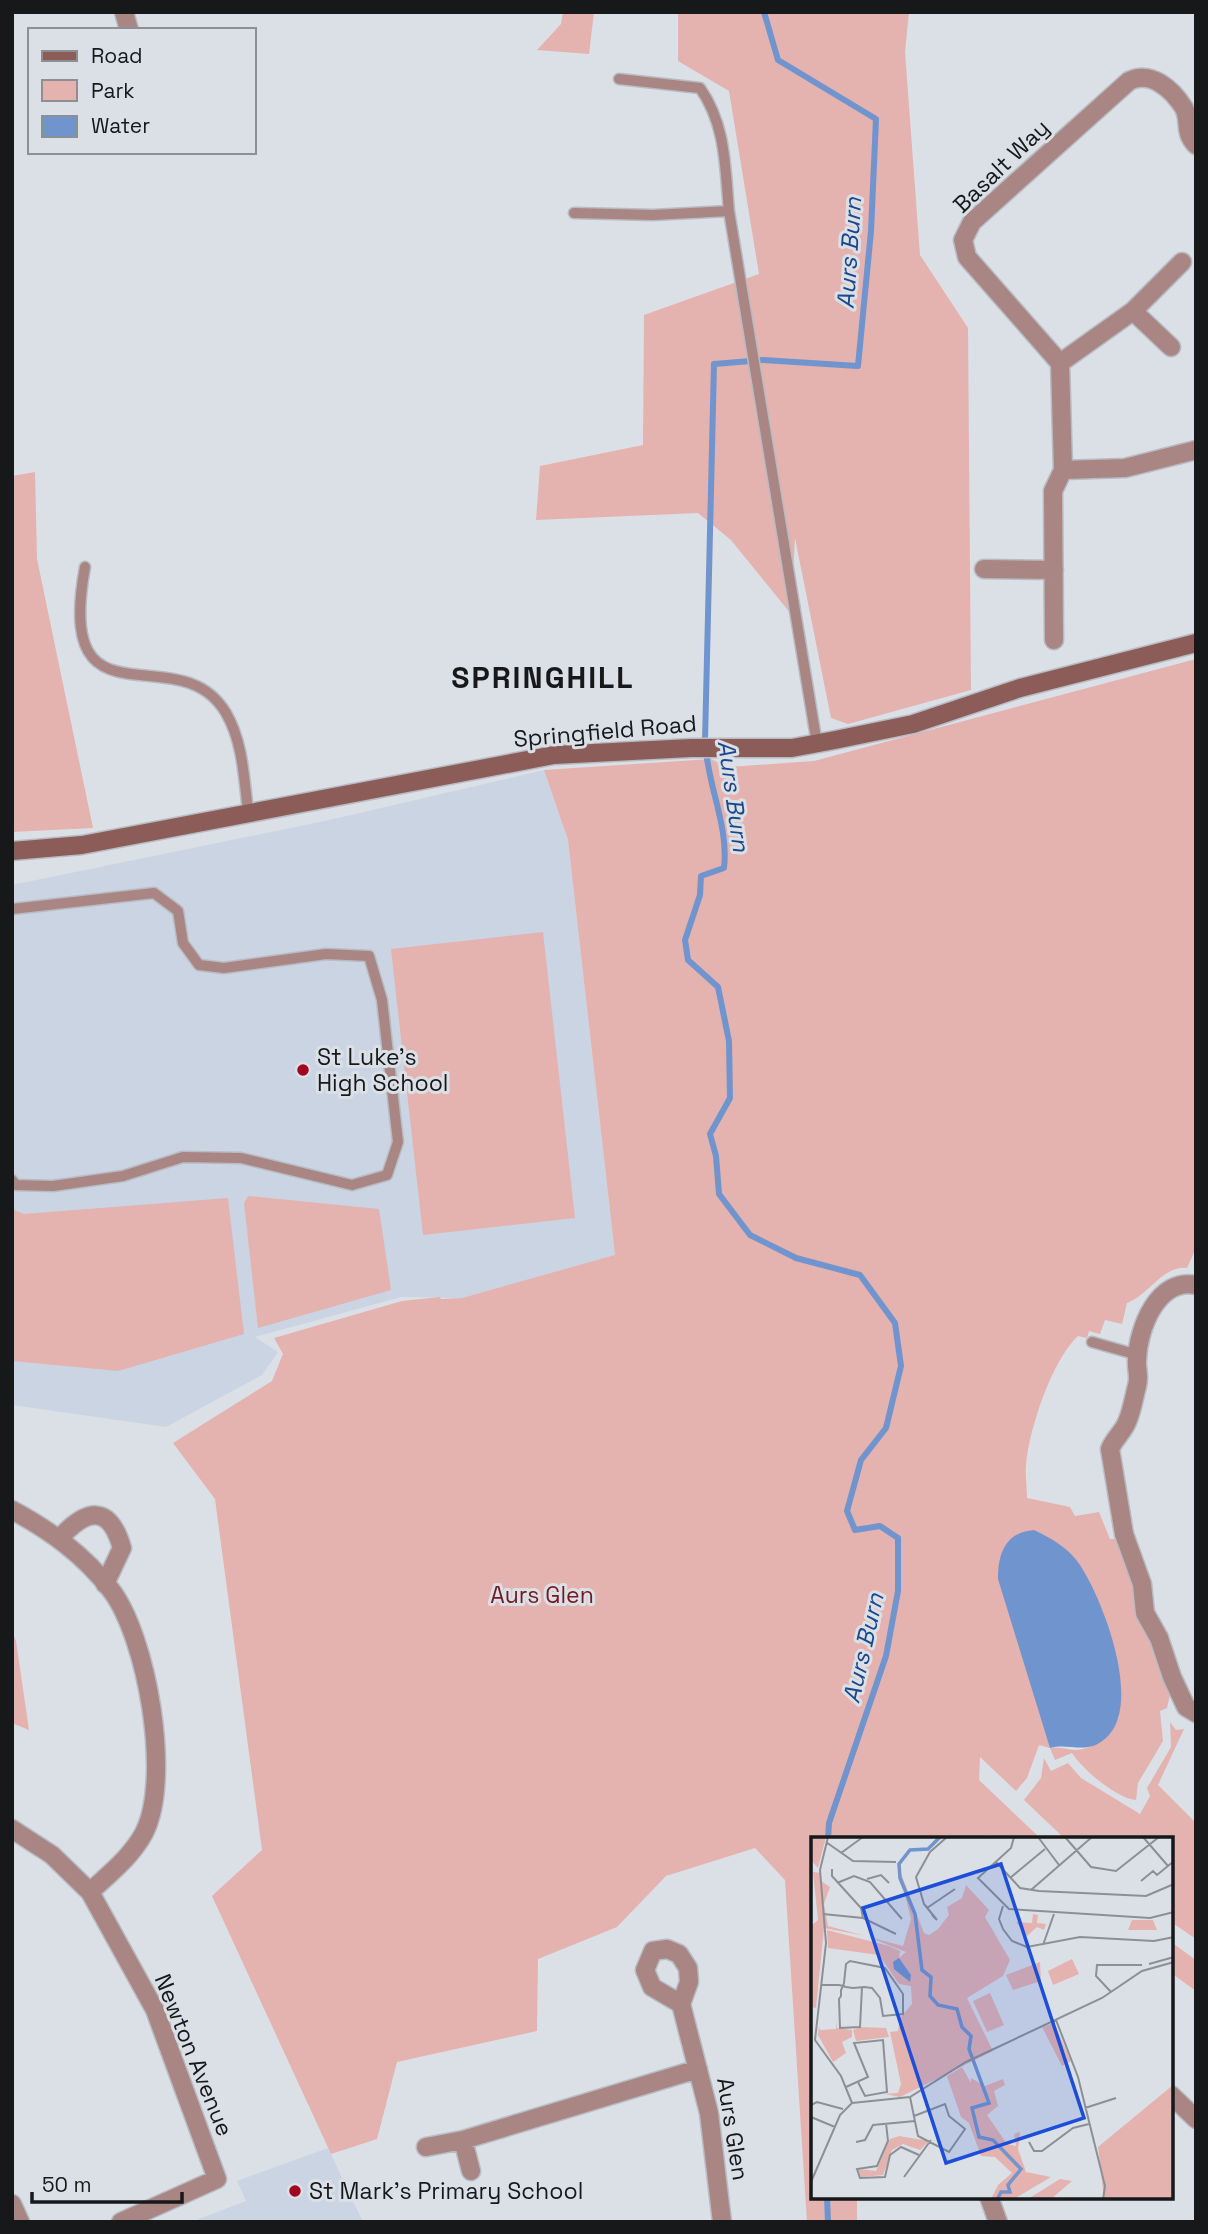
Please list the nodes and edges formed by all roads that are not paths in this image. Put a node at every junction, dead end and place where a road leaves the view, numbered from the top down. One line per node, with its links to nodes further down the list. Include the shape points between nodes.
1 (619, 79): 3 (lane, via 699,88 714,108 721,130)
2 (1196, 145): 8 (street, Basalt Way, via 1188,136 1185,110 1153,78 1139,76 972,222 963,240 967,257)
3 (729, 211): 4 (lane); 16 (lane)
4 (574, 213)
5 (1182, 262): 6 (street)
6 (1133, 311): 7 (street); 8 (street)
7 (1171, 347)
8 (1060, 363): 10 (street)
9 (1196, 450): 10 (street, via 1125,468)
10 (1063, 470): 13 (street, via 1053,491)
11 (85, 566): 17 (lane, via 78,600 84,647 97,663 116,670 204,690 226,711 237,737)
12 (985, 569): 13 (street)
13 (1054, 570): 14 (street)
14 (1054, 640)
15 (1196, 643): 16 (street, Springfield Road, via 1020,688 913,724)
16 (817, 744): 17 (street, Springfield Road, via 554,755)
17 (248, 811): 18 (street, Springfield Road, via 82,845)
18 (12, 851)
19 (12, 909): 20 (lane, via 154,893 178,911 183,943 199,965 224,968 326,954 369,956 382,1000 398,1142 387,1175 352,1185 241,1158 183,1157 123,1176 53,1186 16,1185)
20 (12, 1180)
21 (1196, 1284): 23 (street, via 1185,1283 1161,1295 1148,1315)
22 (1092, 1342): 23 (lane)
23 (1138, 1354): 27 (street, via 1140,1376 1127,1423 1110,1449 1112,1473 1149,1623 1186,1707)
24 (12, 1510): 25 (street)
25 (59, 1539): 26 (street); 26 (street, via 76,1519 94,1514 108,1518 122,1548)
26 (105, 1584): 29 (street, via 130,1628 151,1708 158,1776 156,1799 132,1853)
27 (1196, 1713)
28 (12, 1829): 29 (street, Newton Avenue, via 52,1854)
29 (90, 1892): 40 (street, Newton Avenue, via 155,2010 217,2179)
30 (681, 2004): 31 (street, Aurs Glen)
31 (698, 2069): 34 (street); 41 (street, Aurs Glen, via 709,2113)
32 (1173, 2097): 33 (street)
33 (1196, 2119)
34 (463, 2140): 35 (street); 36 (street)
35 (426, 2147)
36 (471, 2171)
37 (990, 2199): 42 (street)
38 (12, 2204): 39 (street)
39 (20, 2222)
40 (121, 2222)
41 (722, 2222)
42 (998, 2222)

